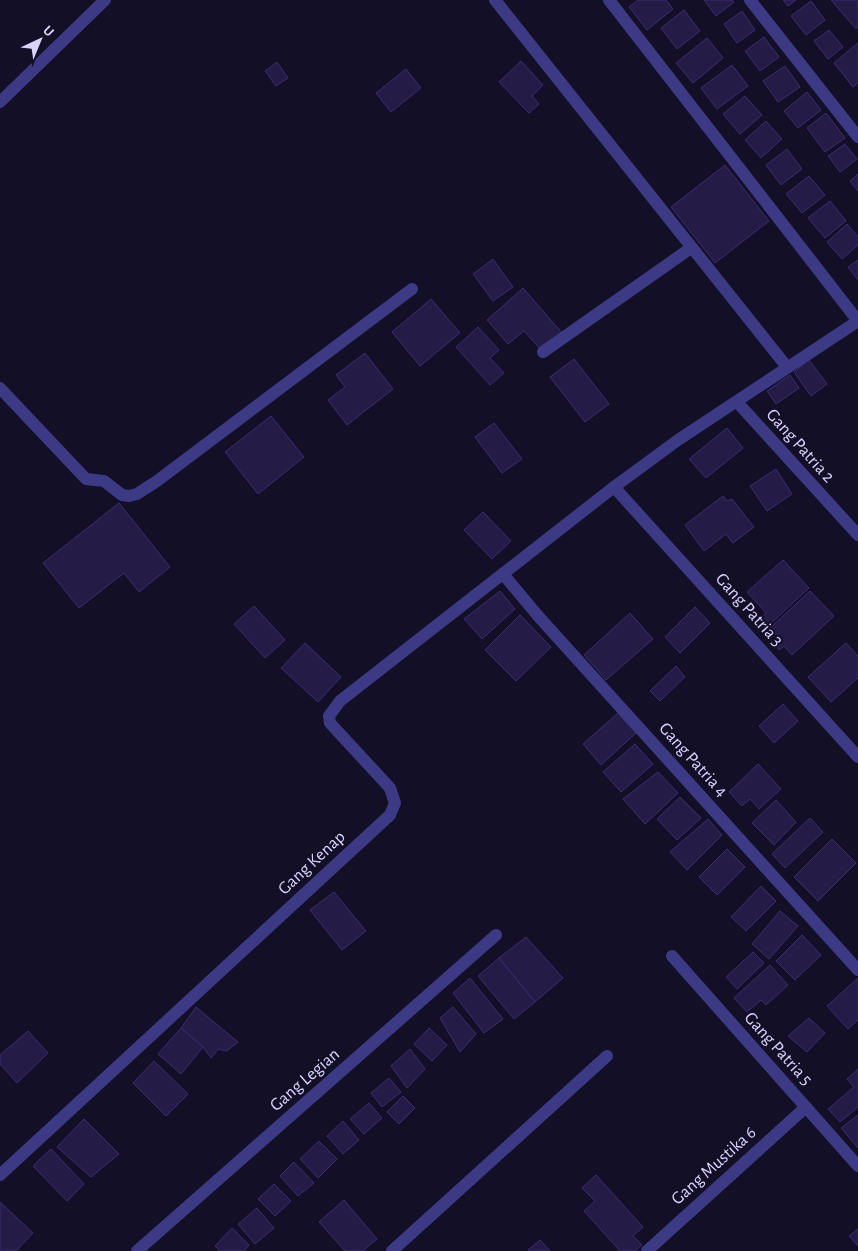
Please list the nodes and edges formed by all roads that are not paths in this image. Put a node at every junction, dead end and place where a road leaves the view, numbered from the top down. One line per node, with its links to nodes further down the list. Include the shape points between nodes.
1 (105, 0): 5 (street)
2 (495, 0): 7 (street)
3 (609, 0): 9 (street)
4 (750, 0): 6 (street)
5 (0, 102)
6 (858, 137)
7 (691, 248): 10 (street); 11 (street)
8 (412, 288): 12 (street, via 137,494 122,495 104,481 86,479)
9 (856, 315): 11 (street, Gang Kenap)
10 (543, 352)
11 (787, 367): 13 (street, Gang Kenap)
12 (0, 388)
13 (737, 402): 14 (street, Gang Kenap); 15 (street, Gang Patria 2)
14 (614, 487): 16 (street, Gang Kenap); 17 (street, Gang Patria 3)
15 (858, 535)
16 (503, 574): 20 (street, Gang Patria 4); 24 (street, Gang Kenap, via 340,701 329,716 330,723 390,788 395,802 390,815)
17 (858, 757)
18 (496, 935): 25 (street, Gang Legian)
19 (672, 956): 22 (street, Gang Patria 5)
20 (858, 970)
21 (607, 1056): 26 (street)
22 (806, 1107): 23 (street, Gang Patria 5); 27 (street, Gang Mustika 6)
23 (858, 1166)
24 (0, 1174)
25 (137, 1251)
26 (392, 1251)
27 (647, 1251)

